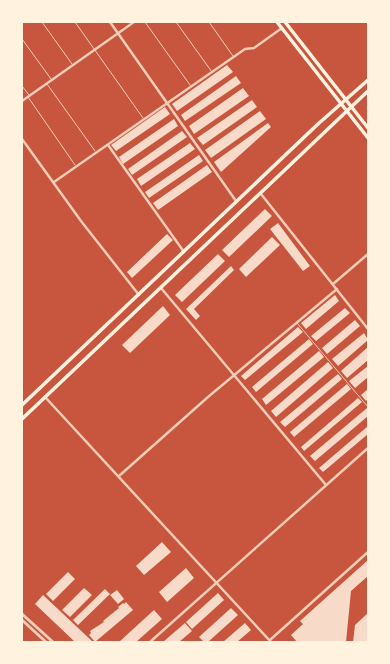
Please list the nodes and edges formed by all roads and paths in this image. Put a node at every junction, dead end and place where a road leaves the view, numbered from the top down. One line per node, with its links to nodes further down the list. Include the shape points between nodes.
1 (42, 22): 15 (lane)
2 (75, 22): 13 (lane)
3 (110, 22): 11 (street)
4 (134, 22): 11 (street)
5 (145, 22): 21 (lane)
6 (176, 22): 16 (lane)
7 (209, 22): 14 (lane)
8 (277, 22): 10 (main road)
9 (285, 22): 24 (main road)
10 (282, 28): 14 (street, via 254,48 246,49); 26 (main road)
11 (118, 34): 13 (street); 27 (street)
12 (22, 39): 17 (lane)
13 (95, 50): 15 (street); 30 (lane)
14 (234, 57): 16 (street)
15 (73, 65): 17 (street)
16 (212, 73): 21 (street)
17 (51, 80): 19 (street)
18 (368, 80): 24 (main road)
19 (47, 83): 23 (street); 35 (lane)
20 (22, 86): 23 (lane)
21 (192, 87): 27 (street)
22 (368, 91): 28 (main road)
23 (28, 96): 25 (street); 36 (lane)
24 (346, 99): 26 (main road); 28 (main road)
25 (22, 100)
26 (341, 103): 29 (main road); 39 (main road)
27 (167, 104): 30 (street); 39 (street)
28 (351, 107): 29 (main road); 31 (main road)
29 (347, 111): 32 (main road); 38 (main road)
30 (144, 120): 34 (street)
31 (368, 128)
32 (368, 138)
33 (22, 139): 37 (street)
34 (108, 145): 35 (street); 40 (street)
35 (96, 153): 36 (street)
36 (76, 167): 37 (street)
37 (54, 182): 45 (street)
38 (261, 194): 42 (street); 43 (main road)
39 (237, 202): 40 (main road)
40 (184, 252): 45 (main road)
41 (368, 254): 42 (street)
42 (333, 284): 44 (street)
43 (161, 288): 48 (street); 49 (main road)
44 (337, 289): 46 (street); 47 (street)
45 (139, 295): 50 (main road)
46 (297, 322): 48 (street); 51 (lane)
47 (368, 329)
48 (234, 375): 54 (street); 55 (street)
49 (45, 397): 52 (main road); 54 (street)
50 (22, 404)
51 (368, 407)
52 (22, 419)
53 (368, 448): 55 (street)
54 (119, 476): 57 (street)
55 (326, 485): 57 (street)
56 (368, 552): 60 (street)
57 (216, 582): 60 (street); 63 (street)
58 (22, 614): 62 (street)
59 (22, 620): 61 (street)
60 (270, 641)
61 (46, 642)
62 (53, 642)
63 (150, 642)

